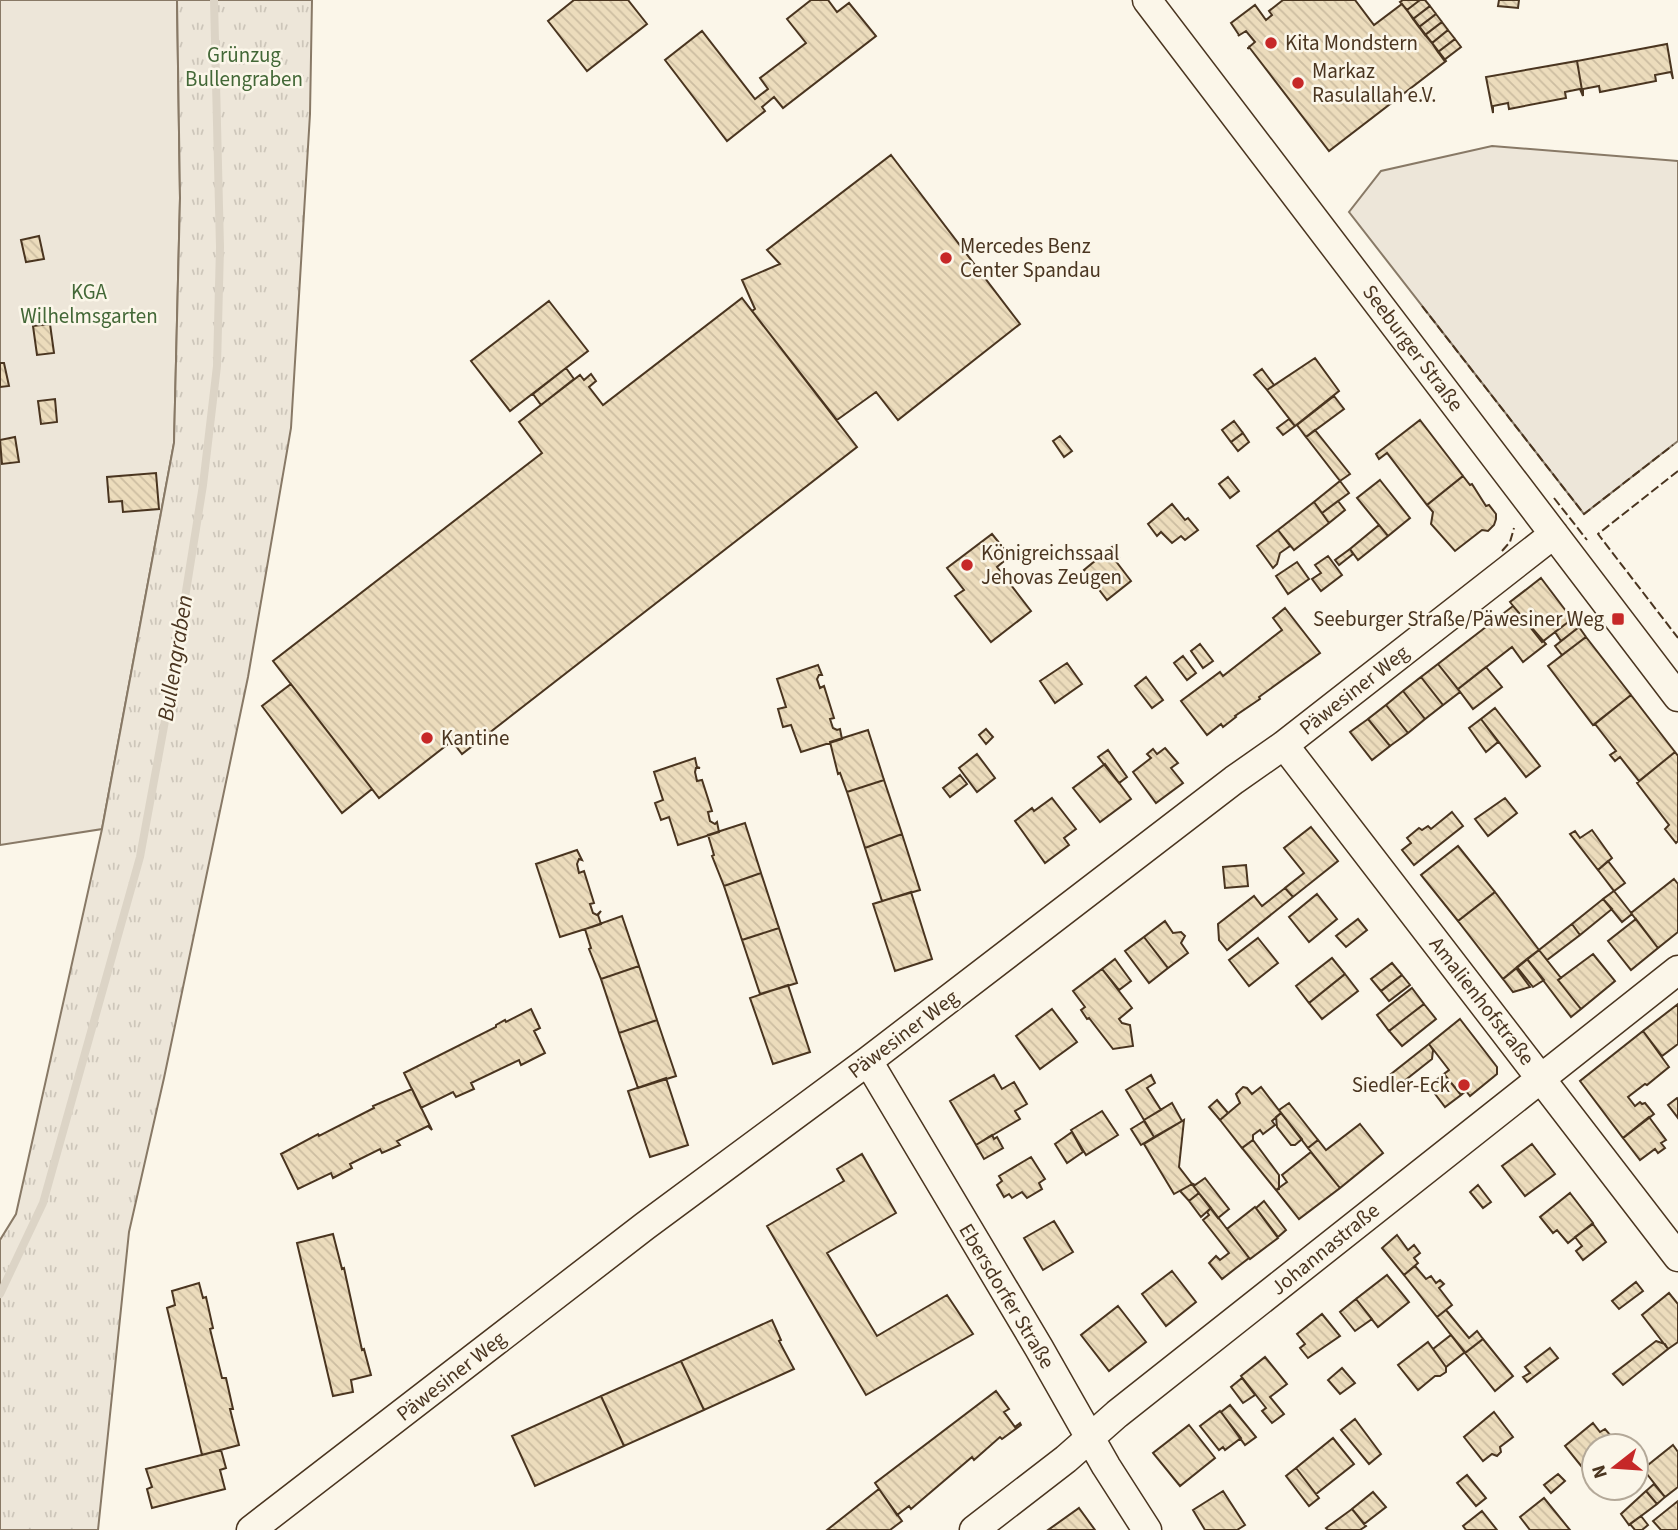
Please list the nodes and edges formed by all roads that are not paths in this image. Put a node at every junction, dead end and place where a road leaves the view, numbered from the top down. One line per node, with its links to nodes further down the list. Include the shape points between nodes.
1 (1147, 0): 2 (street, Seeburger Straße)
2 (1554, 534): 3 (street, Seeburger Straße); 4 (street, Päwesiner Weg)
3 (1678, 697)
4 (1284, 745): 6 (street, Päwesiner Weg); 7 (street, Amalienhofstraße)
5 (1678, 970): 7 (street, Johannastraße)
6 (868, 1061): 9 (street, Ebersdorfer Straße); 10 (street, Päwesiner Weg)
7 (1541, 1077): 8 (street, Amalienhofstraße); 9 (street, Johannastraße)
8 (1678, 1257)
9 (1090, 1437): 11 (street, Johannastraße); 12 (street, Ebersdorfer Straße)
10 (251, 1530)
11 (974, 1530)
12 (1147, 1530)

